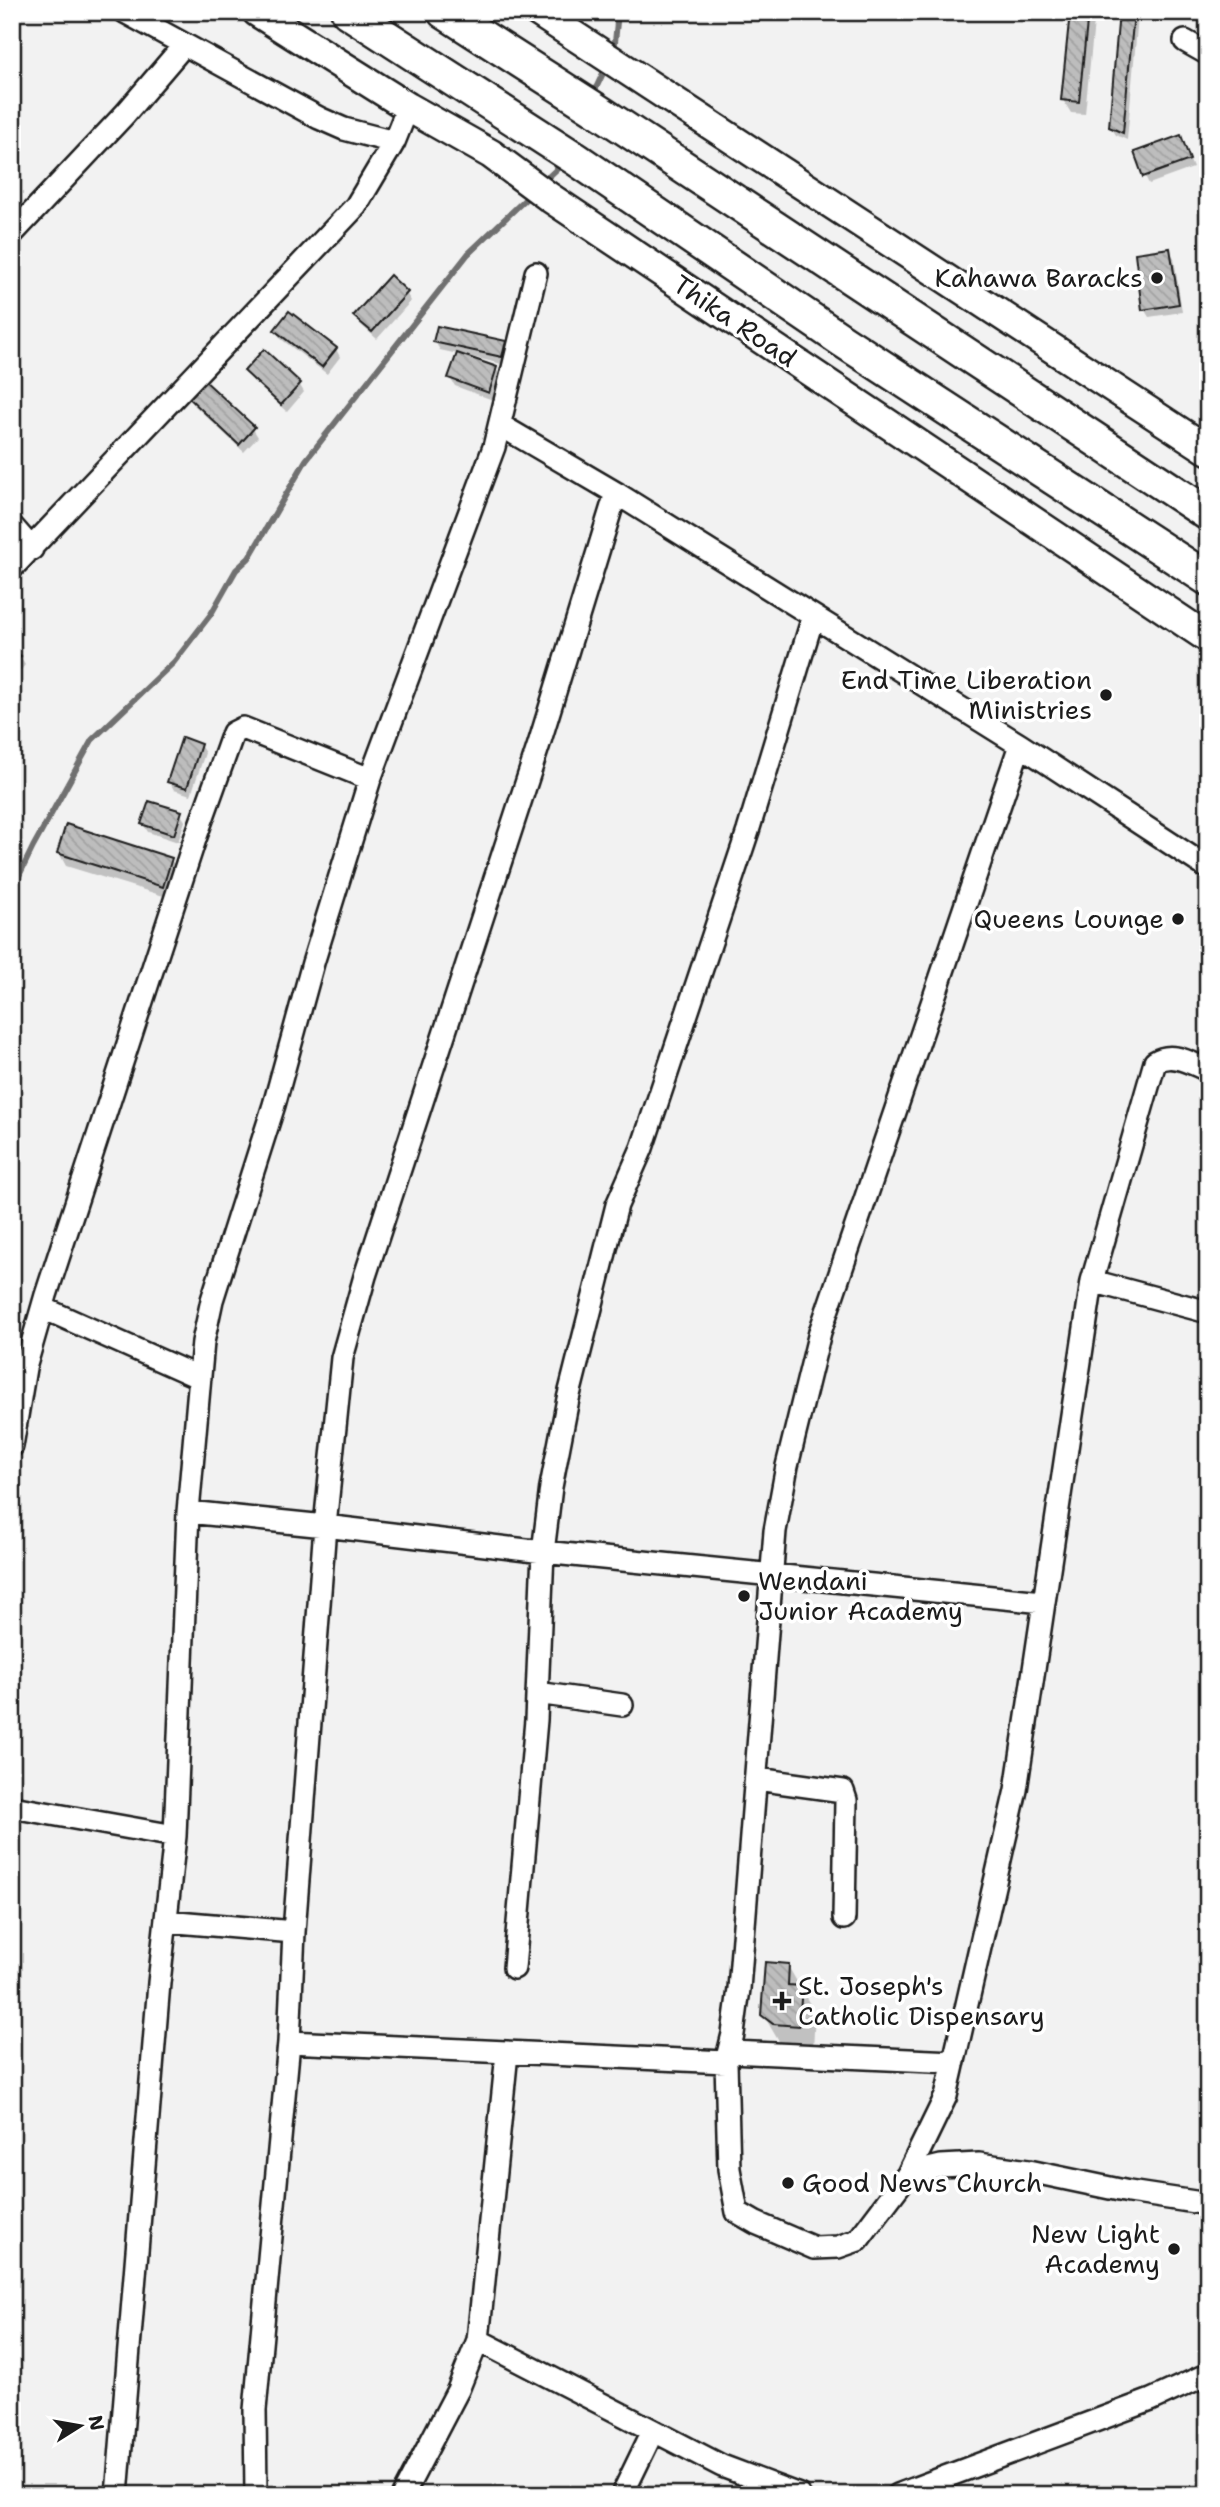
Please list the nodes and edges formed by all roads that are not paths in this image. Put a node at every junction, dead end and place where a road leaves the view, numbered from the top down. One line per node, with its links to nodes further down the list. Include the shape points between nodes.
1 (125, 12): 7 (street)
2 (257, 12): 9 (main road, Thika Road)
3 (348, 12): 20 (highway, Thika Road)
4 (444, 12): 16 (highway)
5 (538, 12): 14 (main road)
6 (1185, 41): 8 (street)
7 (184, 45): 10 (street, via 319,118); 11 (street)
8 (1208, 54)
9 (408, 107): 10 (street); 22 (main road, Thika Road, via 491,154)
10 (394, 142): 18 (street, via 356,206)
11 (12, 234)
12 (536, 273): 13 (street)
13 (500, 425): 15 (street); 24 (street)
14 (1208, 450)
15 (616, 493): 21 (street); 33 (street, via 349,1325)
16 (1208, 514)
17 (12, 526): 18 (street)
18 (32, 549): 19 (street)
19 (12, 568)
20 (1208, 579)
21 (813, 617): 23 (street); 34 (street, via 748,831 642,1148 617,1205 568,1399)
22 (1208, 638)
23 (1020, 745): 25 (street); 35 (street, via 820,1332 787,1466)
24 (370, 779): 28 (street, via 243,728 233,733); 30 (street, via 212,1300)
25 (1208, 868)
26 (1208, 1070): 27 (street, via 1177,1058 1163,1056 1155,1062)
27 (1092, 1281): 29 (street); 36 (street)
28 (43, 1308): 30 (street); 31 (street, via 25,1368)
29 (1208, 1312)
30 (200, 1378): 32 (street)
31 (12, 1446)
32 (188, 1513): 33 (street); 41 (street)
33 (325, 1526): 34 (street); 44 (street)
34 (543, 1552): 35 (street); 37 (street)
35 (771, 1574): 36 (street); 39 (street)
36 (1043, 1602): 49 (street, via 1016,1790)
37 (537, 1693): 38 (street); 45 (street)
38 (622, 1705)
39 (757, 1779): 42 (street, via 843,1791); 48 (street, via 739,1989)
40 (12, 1807): 41 (street)
41 (175, 1836): 43 (street)
42 (844, 1918)
43 (166, 1921): 44 (street); 55 (street)
44 (294, 1932): 46 (street)
45 (514, 1968)
46 (289, 2042): 47 (street); 56 (street, via 255,2410)
47 (507, 2053): 48 (street); 52 (street)
48 (728, 2057): 49 (street); 50 (street, via 729,2169 737,2212 814,2248 838,2247 858,2239)
49 (954, 2063): 50 (street, via 946,2096)
50 (908, 2174): 51 (street, via 979,2164)
51 (1208, 2204)
52 (478, 2340): 54 (street); 57 (street, via 458,2390)
53 (1208, 2374): 60 (street)
54 (653, 2431): 58 (street); 59 (street, via 722,2466)
55 (117, 2495)
56 (256, 2495)
57 (403, 2495)
58 (622, 2495)
59 (799, 2495)
60 (897, 2495)

